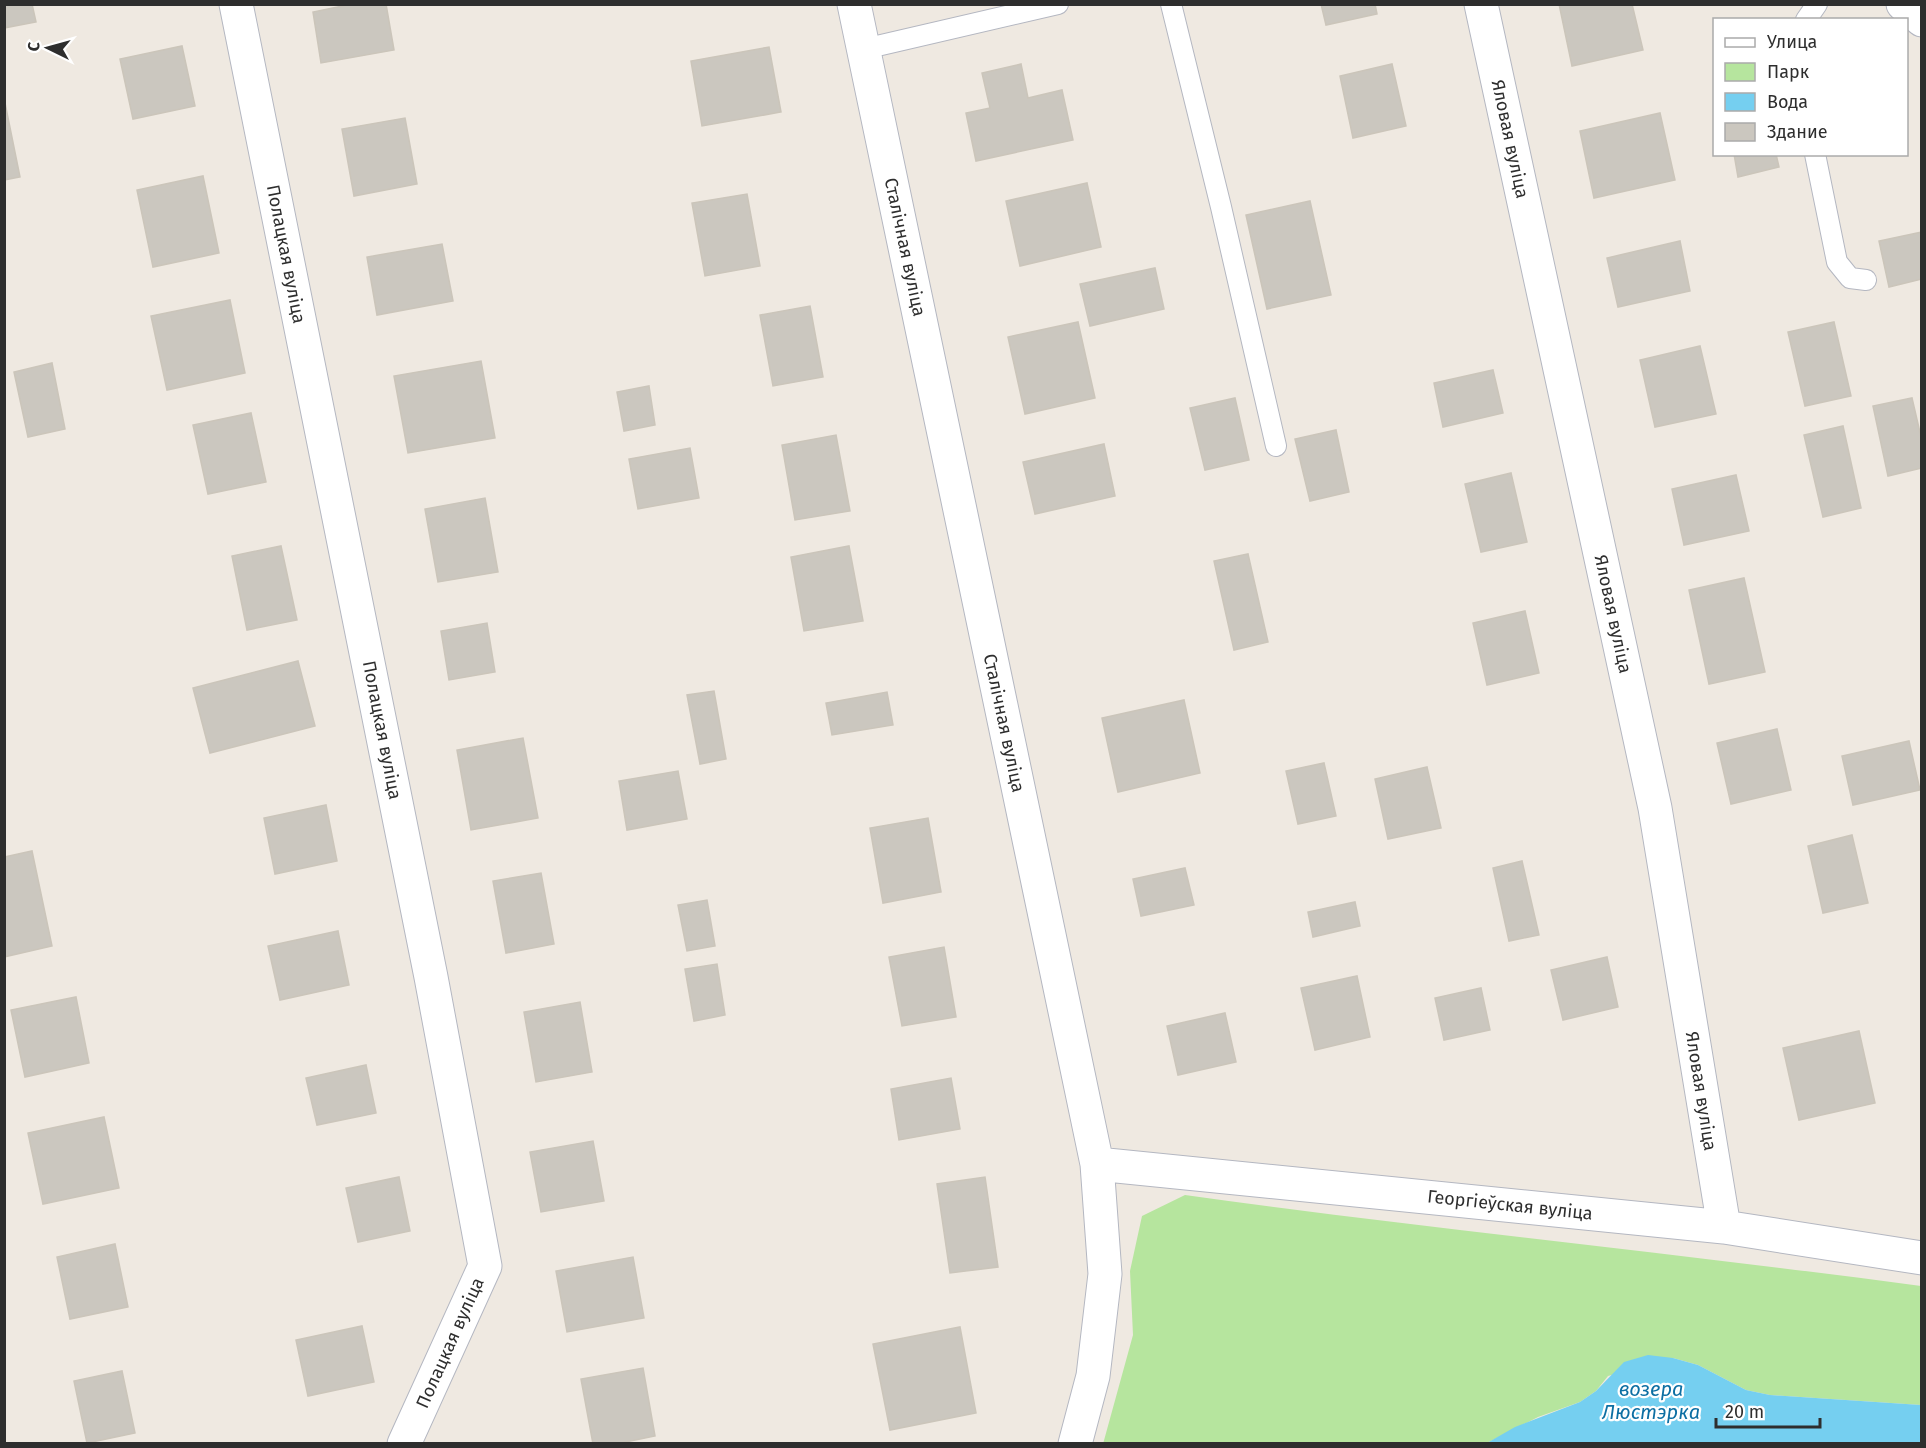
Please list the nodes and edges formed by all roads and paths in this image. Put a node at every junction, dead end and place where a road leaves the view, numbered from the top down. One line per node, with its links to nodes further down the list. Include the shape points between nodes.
1 (236, 4): 17 (street, Полацкая вуліца, via 431,977 484,1266)
2 (854, 4): 10 (street, Сталічная вуліца)
3 (1058, 4): 10 (lane)
4 (1171, 4): 13 (lane)
5 (1481, 4): 15 (street, Яловая вуліца, via 1655,808)
6 (1817, 4): 8 (lane)
7 (1903, 4): 9 (street)
8 (1807, 18)
9 (1922, 20)
10 (864, 49): 14 (street, Сталічная вуліца)
11 (1815, 156): 12 (lane, via 1837,262 1850,278)
12 (1866, 280)
13 (1276, 446)
14 (1097, 1164): 15 (street, Георгіеўская вуліца); 18 (street, Сталічная вуліца, via 1105,1274 1093,1376)
15 (1724, 1227): 16 (street, Георгіеўская вуліца)
16 (1922, 1258)
17 (404, 1443)
18 (1075, 1443)

